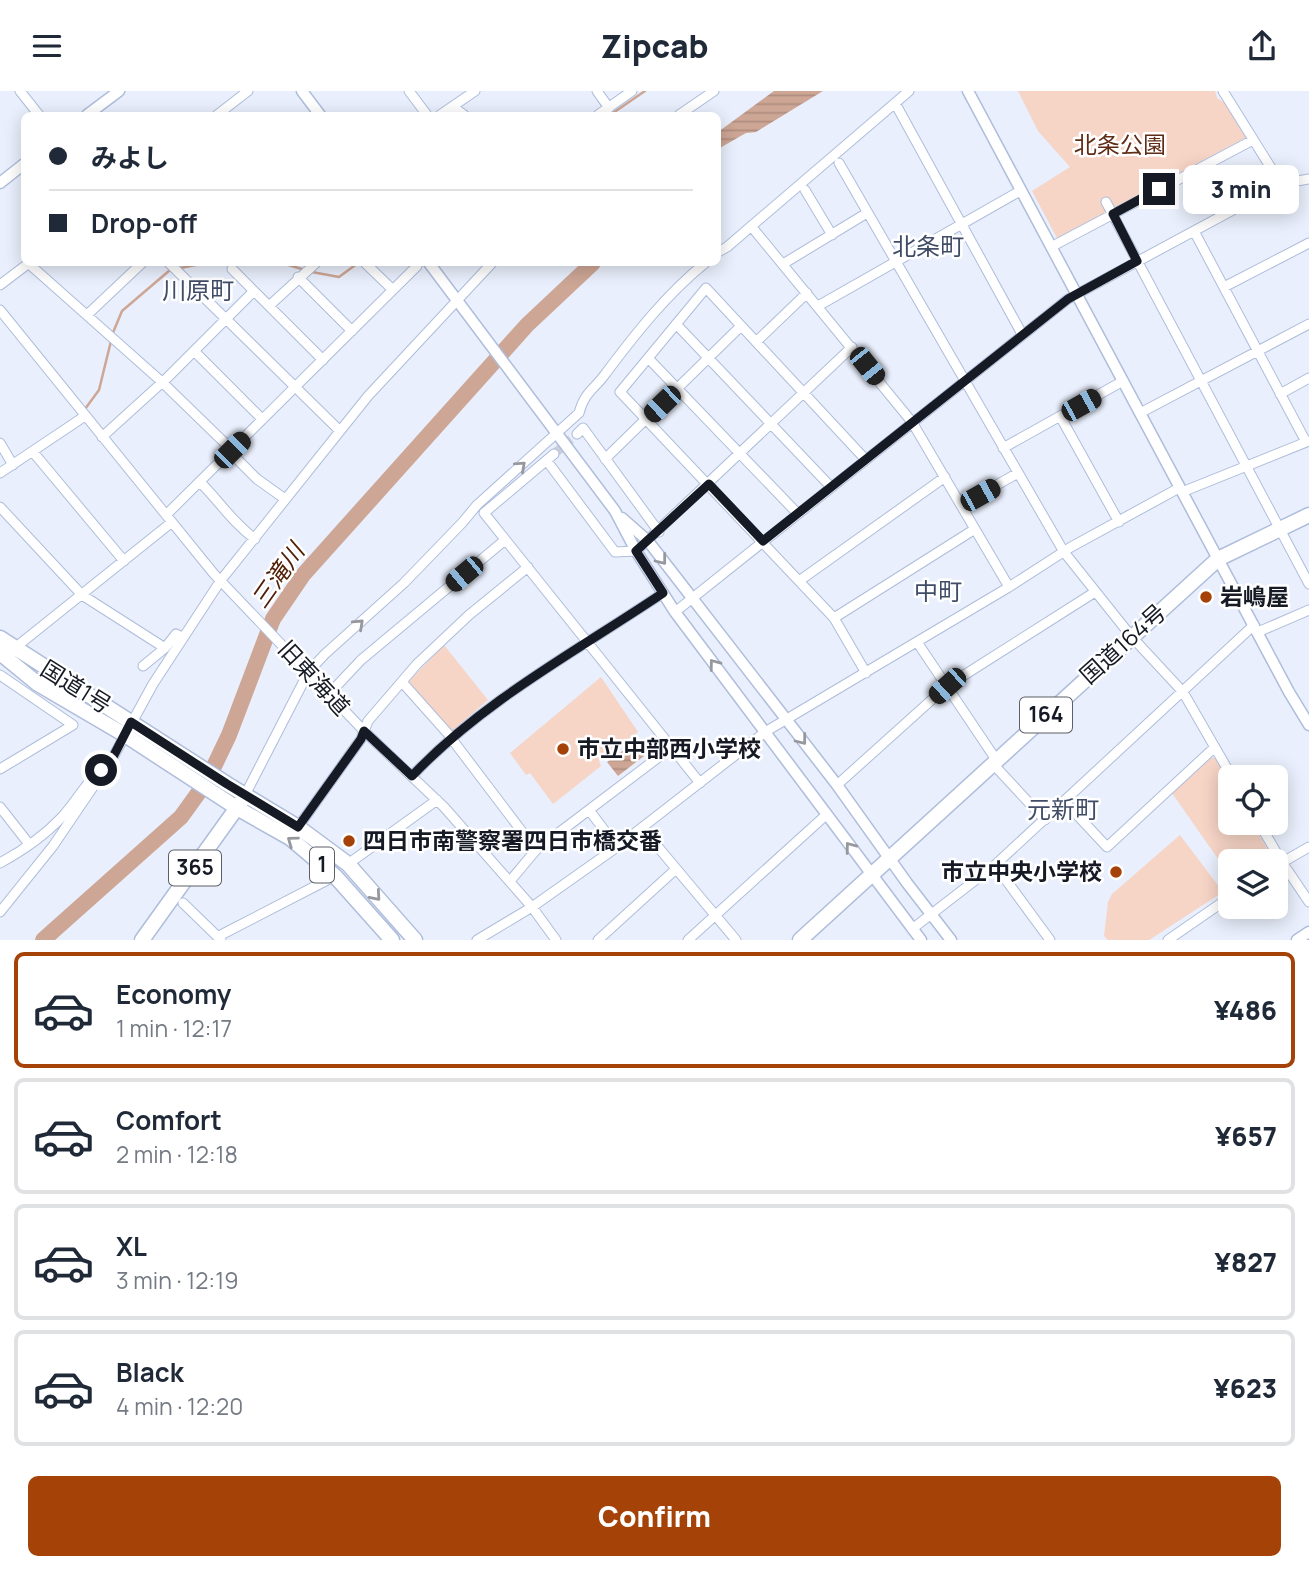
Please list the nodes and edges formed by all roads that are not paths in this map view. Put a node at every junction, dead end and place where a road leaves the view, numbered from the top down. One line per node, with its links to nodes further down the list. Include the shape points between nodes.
1 (20, 91): 17 (street)
2 (119, 91): 18 (street)
3 (248, 91): 19 (street)
4 (302, 91): 20 (street)
5 (409, 91): 21 (street)
6 (475, 91): 13 (street)
7 (597, 91): 16 (street)
8 (632, 91): 16 (street)
9 (714, 91): 25 (street)
10 (909, 91): 14 (street)
11 (968, 91): 33 (street)
12 (1221, 91): 26 (street)
13 (462, 95): 15 (street)
14 (895, 103): 37 (street); 38 (street)
15 (453, 107): 22 (street); 23 (street)
16 (609, 108): 24 (street)
17 (37, 112)
18 (94, 112)
19 (221, 112)
20 (318, 112)
21 (425, 112)
22 (445, 112)
23 (460, 112)
24 (603, 112)
25 (683, 112)
26 (1253, 140): 31 (street); 36 (street)
27 (839, 163): 35 (street)
28 (21, 166): 30 (street)
29 (1309, 179): 31 (street)
30 (0, 183)
31 (1281, 184): 39 (street)
32 (804, 190): 40 (street)
33 (1020, 191): 37 (street); 42 (street)
34 (1106, 202): 36 (street)
35 (867, 213): 40 (street); 45 (street)
36 (1113, 214): 42 (street); 44 (street)
37 (962, 225): 45 (street); 75 (street)
38 (751, 226): 43 (street); 46 (street)
39 (1194, 231): 44 (street); 60 (street)
40 (832, 235): 46 (street)
41 (1309, 243): 60 (street)
42 (1051, 247): 64 (street)
43 (721, 250)
44 (1137, 261): 64 (street); 87 (street)
45 (895, 263): 67 (street); 84 (street)
46 (783, 264): 63 (street)
47 (24, 266): 59 (street)
48 (31, 266): 69 (street)
49 (139, 266): 69 (street)
50 (172, 266): 70 (street)
51 (311, 266): 58 (street)
52 (368, 266): 61 (street)
53 (417, 266): 61 (street)
54 (431, 266): 65 (street)
55 (489, 266): 65 (street)
56 (702, 266): 99 (street, via 650,315 583,398 579,413)
57 (232, 269): 62 (street)
58 (300, 276): 66 (street); 74 (street)
59 (0, 285)
60 (1224, 287): 79 (street)
61 (393, 290): 74 (street)
62 (254, 291): 66 (street); 70 (street)
63 (807, 293): 67 (street); 76 (street)
64 (1076, 294): 75 (street); 85 (street)
65 (457, 301): 99 (street); 100 (street)
66 (269, 306): 82 (street)
67 (818, 306): 77 (street)
68 (0, 310): 94 (street, 旧東海道)
69 (87, 315): 86 (street)
70 (225, 319): 78 (street); 88 (street)
71 (676, 324): 73 (street, via 706,288); 80 (street); 81 (street)
72 (1309, 324): 79 (street)
73 (741, 327): 76 (street); 81 (street)
74 (352, 331): 82 (street)
75 (1022, 334): 84 (street)
76 (756, 342): 90 (street)
77 (852, 347): 90 (street); 97 (street)
78 (194, 351): 86 (street); 95 (street)
79 (1258, 353): 87 (street); 91 (street)
80 (648, 358): 89 (street); 96 (street, via 620,392)
81 (709, 359): 89 (street); 98 (street)
82 (323, 360): 88 (street)
83 (1309, 378): 91 (street)
84 (964, 380): 97 (street); 105 (street)
85 (1123, 381): 92 (street); 93 (street)
86 (162, 382): 102 (street); 106 (street)
87 (1201, 382): 92 (street); 112 (street)
88 (295, 387): 95 (street); 100 (street)
89 (678, 389): 96 (street); 108 (street)
90 (804, 394): 98 (street); 110 (street)
91 (1280, 394): 103 (street)
92 (1140, 414): 119 (street)
93 (1060, 416): 105 (street); 127 (street)
94 (85, 417): 102 (street, 旧東海道); 107 (street)
95 (262, 419): 106 (street)
96 (646, 419): 109 (street); 117 (street)
97 (912, 422): 110 (street); 115 (street)
98 (772, 424): 108 (street); 118 (street)
99 (553, 429): 123 (street); 161 (street, one-way to 99, via 404,583)
100 (340, 431): 120 (street)
101 (577, 434): 109 (street, via 583,428)
102 (102, 437): 126 (street, 旧東海道)
103 (1307, 442): 112 (street)
104 (0, 443): 111 (street)
105 (1003, 448): 114 (street)
106 (231, 451): 116 (street); 120 (street, via 257,479)
107 (33, 452): 111 (street); 138 (street)
108 (741, 454): 117 (street); 124 (street)
109 (605, 459): 130 (street)
110 (866, 460): 118 (street)
111 (13, 465): 113 (street)
112 (1247, 468): 119 (street); 129 (street)
113 (0, 473)
114 (1018, 473): 121 (street); 136 (street)
115 (945, 477): 121 (street); 141 (street)
116 (200, 482): 126 (street); 131 (street, via 231,520)
117 (709, 484): 130 (street); 134 (street)
118 (831, 487): 124 (street)
119 (1180, 490): 127 (street); 137 (street)
120 (285, 499): 131 (street)
121 (961, 505): 128 (street)
122 (0, 507): 146 (street)
123 (615, 511): 133 (street); 135 (street)
124 (798, 514): 134 (street)
125 (1309, 515): 129 (highway, 国道164号 / 164)
126 (169, 519): 138 (street); 140 (street, 旧東海道)
127 (1119, 522): 136 (street)
128 (975, 529): 143 (street); 150 (street)
129 (1279, 529): 137 (highway, 国道164号 / 164); 142 (street)
130 (659, 532): 133 (street)
131 (255, 539): 140 (street)
132 (505, 540): 135 (street, via 484,513 550,458 615,552); 139 (street); 167 (street, via 361,660)
133 (648, 541): 135 (street); 147 (street, one-way to 147)
134 (763, 541): 141 (street); 147 (street)
135 (636, 551): 145 (street)
136 (1064, 552): 143 (street); 144 (street)
137 (1217, 559): 151 (street); 152 (highway, 国道164号 / 164)
138 (124, 561): 146 (street)
139 (528, 568): 156 (street); 164 (street, via 469,615)
140 (220, 580): 153 (street); 161 (street, 旧東海道)
141 (799, 581): 150 (street)
142 (1309, 584)
143 (1009, 587): 155 (street)
144 (1095, 591): 152 (street); 165 (street)
145 (663, 593): 149 (street); 156 (street)
146 (82, 595): 157 (street); 158 (street)
147 (692, 598): 149 (street); 168 (street)
148 (1309, 610): 151 (street)
149 (675, 612): 172 (street, one-way to 149)
150 (834, 618): 162 (street)
151 (1256, 629): 166 (street); 169 (street)
152 (1131, 636): 166 (street); 177 (highway, 国道164号 / 164)
153 (182, 637): 157 (street, via 176,633); 170 (street)
154 (0, 638): 158 (highway, 国道1号 / 1)
155 (917, 642): 162 (street); 165 (street)
156 (588, 643): 173 (street, via 494,703); 174 (street)
157 (165, 648): 160 (street)
158 (16, 649): 170 (highway, 国道1号 / 1)
159 (0, 653): 170 (highway, 国道1号 / 1, via 38,684)
160 (143, 666)
161 (306, 668): 167 (street, 旧東海道); 184 (street)
162 (866, 673): 168 (street)
163 (0, 675): 179 (street, via 73,725)
164 (402, 682): 171 (street); 173 (street)
165 (947, 686): 177 (street); 182 (street)
166 (1183, 692): 175 (street); 185 (street)
167 (329, 694): 171 (street, 旧東海道)
168 (787, 720): 172 (street); 182 (street, one-way to 182)
169 (1309, 725)
170 (128, 729): 176 (street); 184 (highway, 国道1号 / 1)
171 (364, 731): 180 (street, 旧東海道); 190 (street)
172 (765, 732): 181 (street); 188 (street)
173 (451, 737): 180 (street); 195 (street)
174 (672, 747): 181 (street); 187 (street)
175 (1215, 747): 178 (street); 185 (street, via 1107,847)
176 (112, 759): 192 (street, via 63,815); 210 (street, via 53,846)
177 (995, 762): 189 (street); 196 (highway, 国道164号 / 164)
178 (1225, 765)
179 (0, 769)
180 (412, 776): 183 (street, 旧東海道)
181 (700, 783): 191 (street)
182 (837, 785): 196 (street)
183 (437, 800): 199 (street); 205 (street, 旧東海道)
184 (241, 802): 190 (highway, 国道1号 / 1); 204 (highway, 国道1号 / 1, one-way to 184); 217 (highway, 365)
185 (1065, 802): 189 (street)
186 (0, 807): 192 (street)
187 (589, 810): 193 (street); 195 (street)
188 (826, 815): 202 (street, one-way to 188); 212 (street)
189 (1045, 820): 200 (street)
190 (298, 827): 199 (highway, 国道1号 / 1)
191 (642, 828): 193 (street); 201 (street)
192 (29, 844): 198 (street)
193 (618, 847): 209 (street)
194 (1309, 847): 197 (street)
195 (536, 850): 205 (street)
196 (888, 858): 202 (highway, 国道164号 / 164); 211 (street)
197 (1288, 859)
198 (0, 863)
199 (348, 864): 219 (highway, 国道1号 / 1, one-way to 219)
200 (995, 865): 211 (street); 227 (street)
201 (676, 869): 212 (street); 222 (street)
202 (870, 874): 213 (street); 215 (highway, 国道164号 / 164)
203 (1288, 875): 207 (street)
204 (335, 876): 216 (street); 218 (highway, 国道1号 / 1)
205 (510, 881): 209 (street, 旧東海道)
206 (183, 902): 216 (street)
207 (1309, 902)
208 (1218, 905): 228 (street)
209 (532, 907): 220 (street); 221 (street, 旧東海道)
210 (0, 912)
211 (931, 914): 213 (street); 226 (street)
212 (714, 915): 223 (street); 224 (street)
213 (912, 929): 225 (street)
214 (1309, 932): 229 (street)
215 (808, 937)
216 (220, 938)
217 (142, 940)
218 (392, 940)
219 (415, 940)
220 (477, 940)
221 (556, 940)
222 (598, 940)
223 (688, 940)
224 (736, 940)
225 (921, 940)
226 (951, 940)
227 (1050, 940)
228 (1168, 940)
229 (1297, 940)

